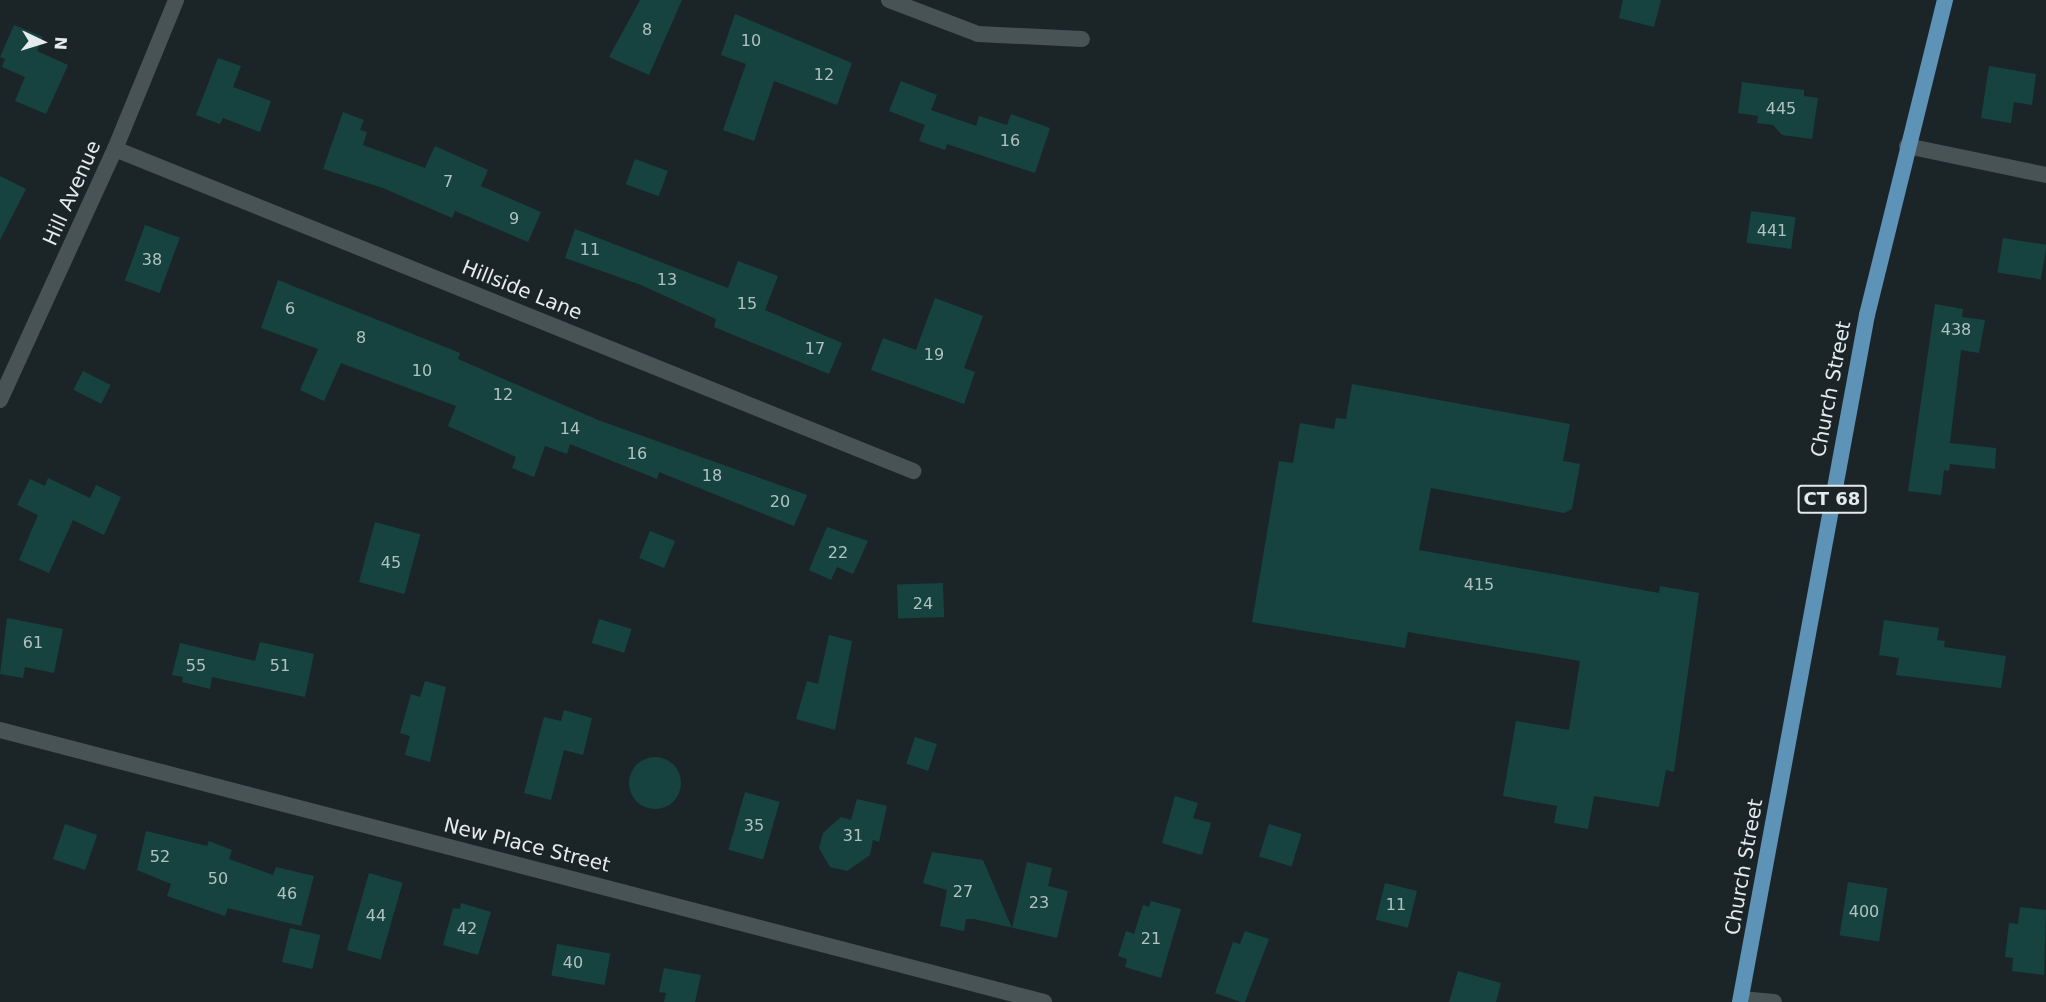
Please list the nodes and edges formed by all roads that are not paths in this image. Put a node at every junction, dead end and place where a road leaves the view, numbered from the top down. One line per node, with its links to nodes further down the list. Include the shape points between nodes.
1 (176, 0): 6 (street, Hill Avenue)
2 (889, 0): 4 (street, via 978,34)
3 (1945, 0): 5 (main road, Church Street / CT 68)
4 (1082, 39)
5 (1907, 146): 7 (street); 11 (main road, Church Street / CT 68, via 1844,429)
6 (116, 149): 8 (street, Hill Avenue); 9 (street, Hillside Lane)
7 (2046, 176)
8 (0, 400)
9 (913, 471)
10 (0, 730): 12 (street, New Place Street)
11 (1741, 1000): 13 (street)
12 (1044, 1002)
13 (1773, 1002)

